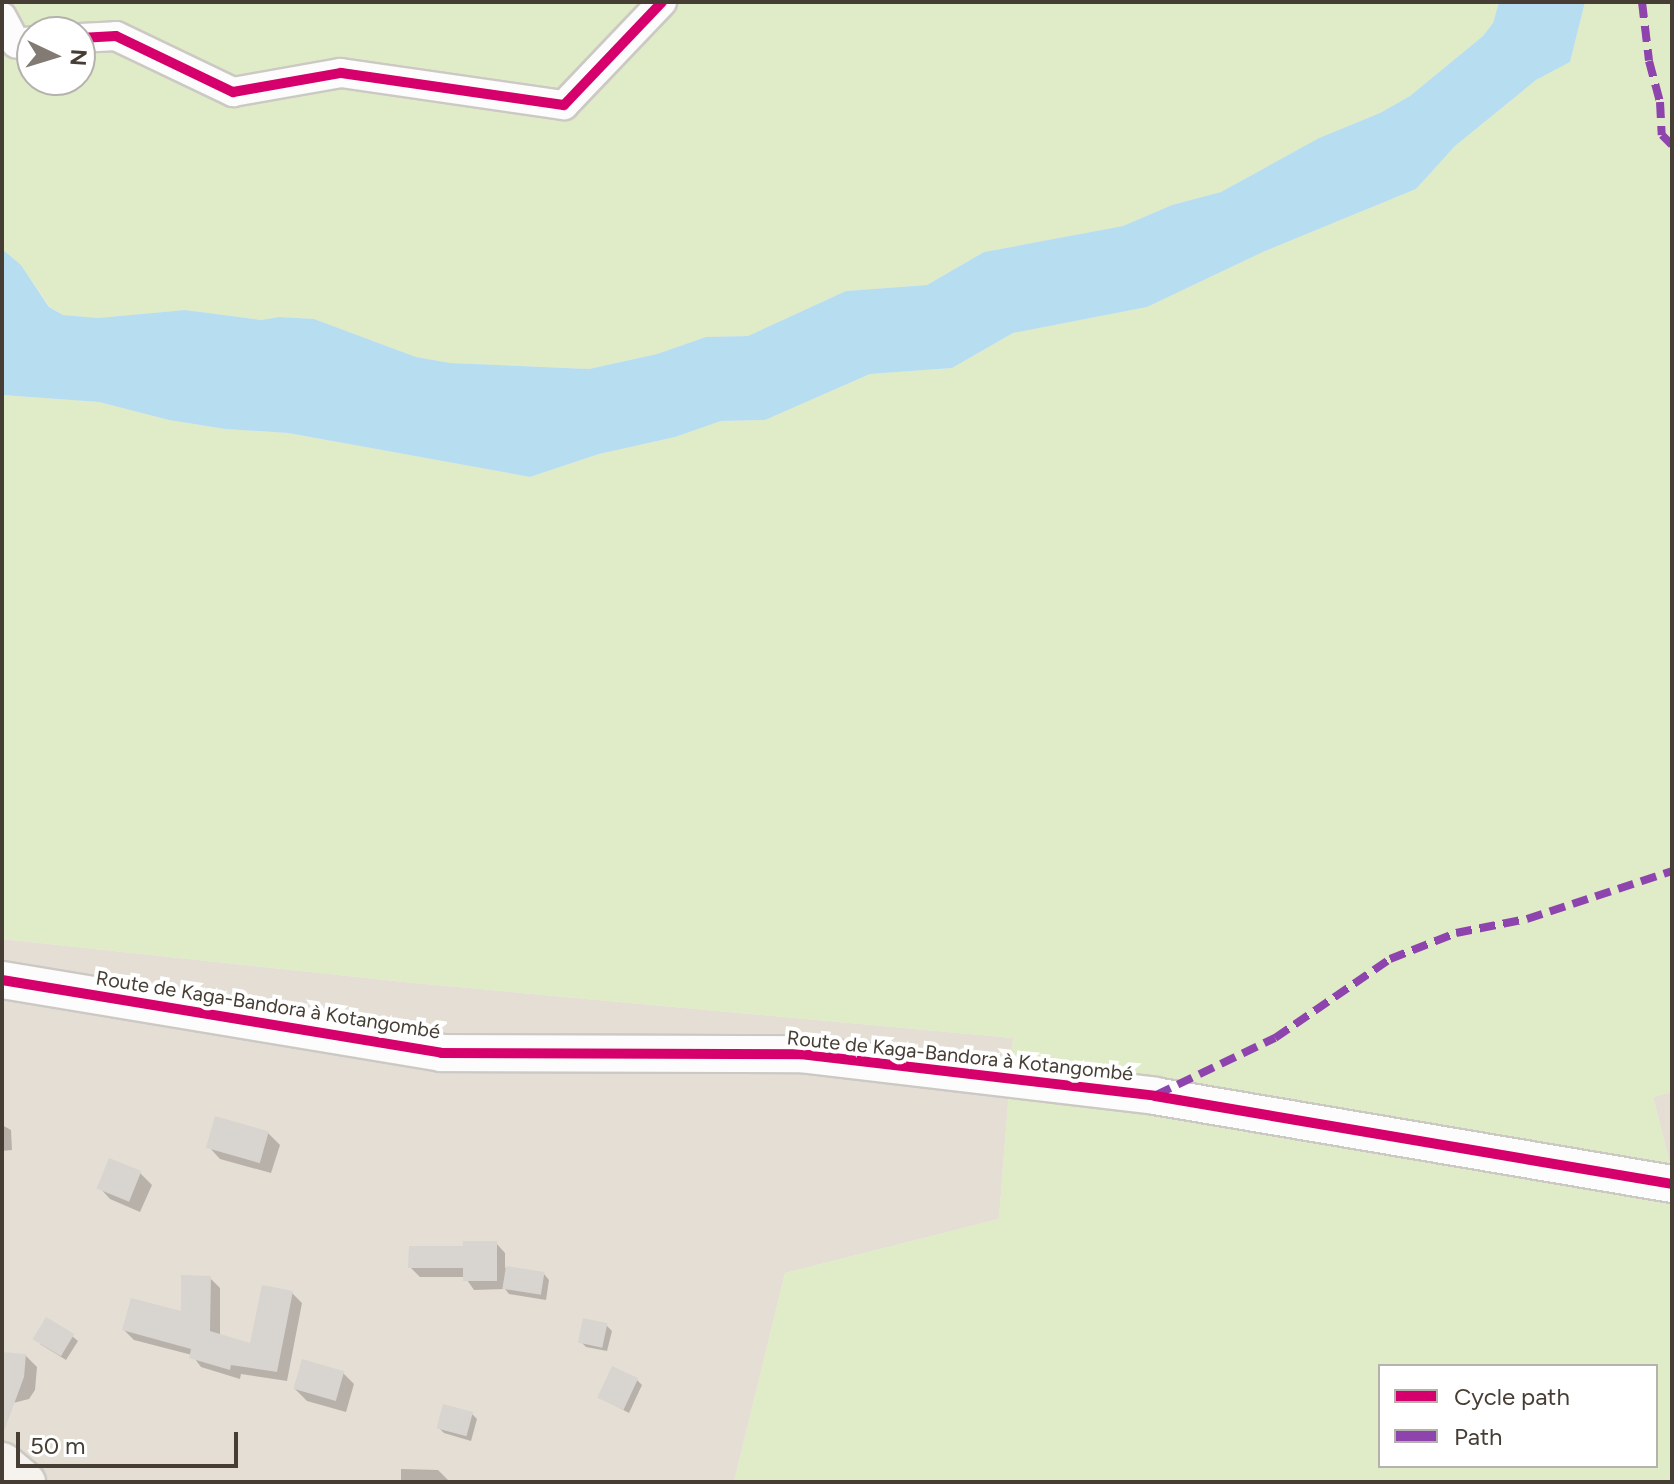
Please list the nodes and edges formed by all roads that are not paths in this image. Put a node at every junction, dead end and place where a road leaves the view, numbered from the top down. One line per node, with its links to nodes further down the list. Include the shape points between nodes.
1 (662, 2): 3 (street, via 564,105 341,73 233,92 116,36)
2 (2, 17): 4 (street)
3 (96, 37)
4 (16, 43)
5 (2, 980): 6 (street, Route de Kaga-Bandora à Kotangombé, via 441,1053 800,1054 1155,1096)
6 (1672, 1184)
7 (2, 1463): 8 (main road)
8 (25, 1482)

